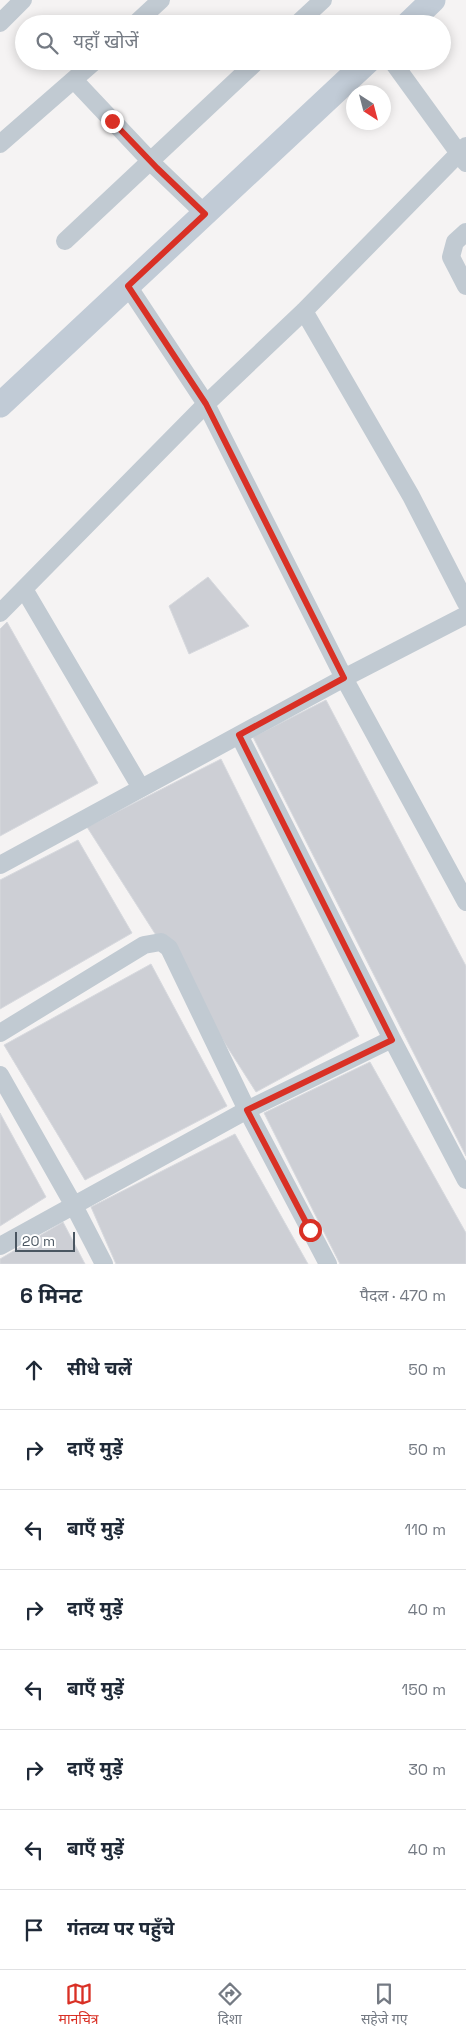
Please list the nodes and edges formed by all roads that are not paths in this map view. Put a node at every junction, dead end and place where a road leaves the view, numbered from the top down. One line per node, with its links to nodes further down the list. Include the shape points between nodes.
1 (23, 0): 8 (street)
2 (161, 0): 5 (street)
3 (323, 0): 6 (street)
4 (433, 0): 7 (main road)
5 (145, 15)
6 (307, 15)
7 (417, 15)
8 (0, 23)
9 (85, 70): 13 (street)
10 (247, 70): 16 (street)
11 (358, 70): 17 (main road)
12 (399, 70): 15 (street)
13 (74, 80): 14 (street); 16 (street)
14 (2, 138)
15 (463, 154): 22 (street)
16 (150, 162): 17 (street); 19 (street)
17 (205, 214): 20 (main road)
18 (466, 232): 21 (street, via 455,242 451,257)
19 (65, 242)
20 (128, 286): 23 (street); 24 (main road)
21 (466, 286)
22 (304, 311): 23 (street); 26 (street, via 411,496)
23 (206, 404): 25 (street); 29 (street)
24 (0, 405)
25 (24, 589): 27 (street); 31 (street)
26 (466, 602)
27 (0, 613)
28 (466, 615): 29 (street)
29 (344, 678): 30 (street); 33 (street)
30 (239, 735): 31 (street); 35 (street)
31 (141, 788): 32 (street)
32 (0, 865)
33 (466, 902)
34 (0, 1033): 37 (street, via 144,945 160,942 169,948)
35 (392, 1040): 37 (street); 38 (street)
36 (0, 1075): 39 (street)
37 (247, 1110): 39 (street); 42 (street)
38 (466, 1180)
39 (73, 1204): 40 (street); 41 (street)
40 (0, 1246)
41 (104, 1264)
42 (328, 1264)

